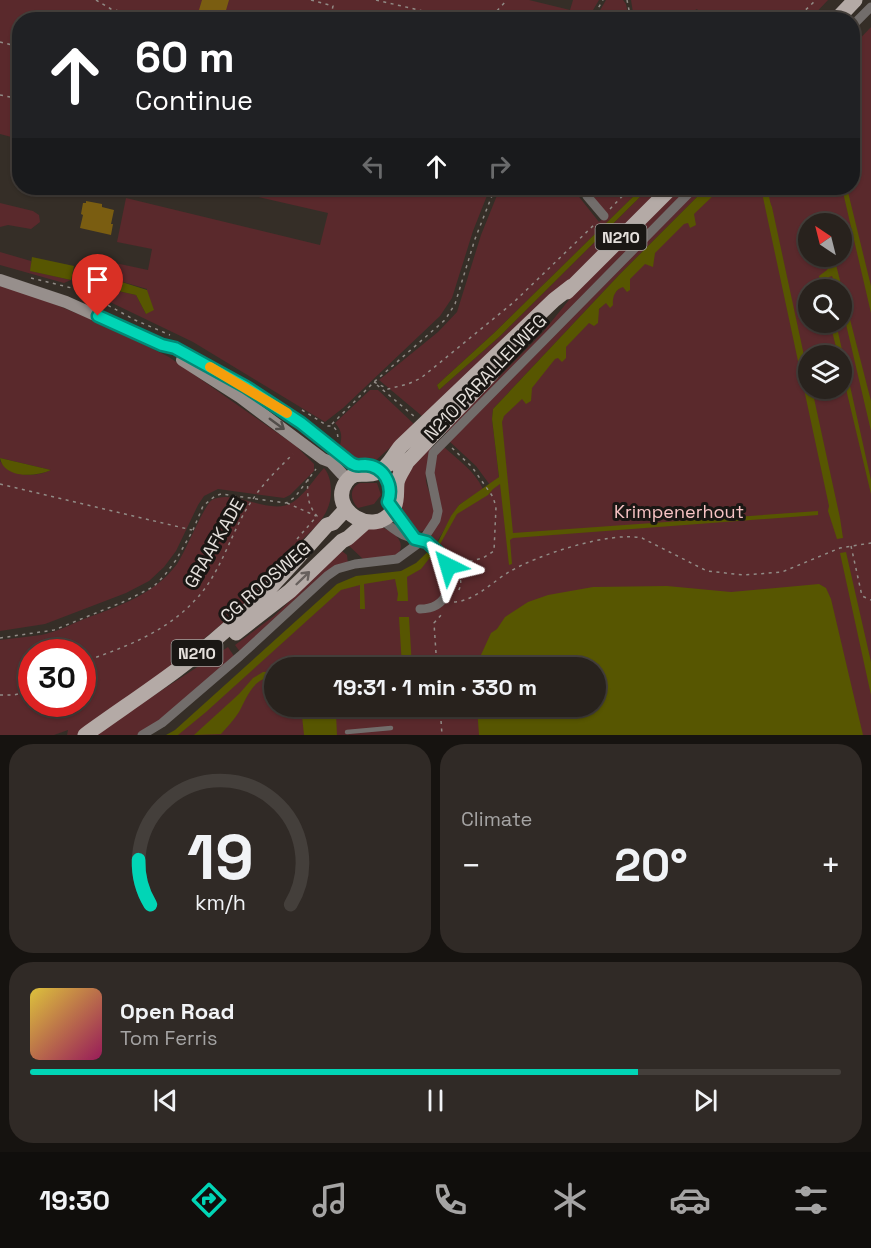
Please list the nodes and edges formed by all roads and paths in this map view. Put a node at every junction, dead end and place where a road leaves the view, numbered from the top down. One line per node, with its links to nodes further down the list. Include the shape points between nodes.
1 (96, 0): 10 (path)
2 (311, 0): 8 (path)
3 (335, 0): 8 (path)
4 (376, 0): 14 (path)
5 (507, 0): 15 (path)
6 (816, 0): 16 (path)
7 (855, 0): 17 (main road)
8 (333, 6): 13 (path)
9 (871, 6): 18 (street)
10 (111, 9): 11 (path); 12 (path)
11 (110, 12)
12 (123, 12)
13 (332, 12)
14 (427, 12)
15 (496, 12)
16 (803, 12)
17 (844, 12)
18 (860, 18)
19 (492, 195): 27 (path, via 455,304 445,320)
20 (586, 195): 24 (street)
21 (624, 195): 24 (path)
22 (664, 195): 32 (main road, N210)
23 (687, 195): 43 (street, N210 PARALLELWEG, via 433,453 430,473 438,511)
24 (604, 216): 27 (path, via 514,303 421,378 388,389)
25 (0, 280): 26 (main road, via 66,302)
26 (162, 345): 33 (main road, one-way to 33); 33 (main road, via 175,348 246,387 301,423)
27 (374, 382): 28 (path); 29 (path)
28 (418, 420)
29 (331, 426)
30 (447, 444): 46 (path, via 472,467 496,507 494,551 459,564 461,585 453,602 472,598 525,564 616,537 642,538 707,571 744,575 782,572)
31 (293, 454): 36 (path, GRAAFKADE)
32 (402, 456): 34 (main road, N210); 34 (main road, N210)
33 (346, 476): 34 (main road, via 366,465); 38 (main road, N210, via 335,488)
34 (384, 476): 39 (main road, N210, via 398,495)
35 (0, 484): 42 (path)
36 (253, 499): 37 (path); 42 (path, via 215,496 203,506); 51 (path, GRAAFKADE, via 210,581 184,612 141,639)
37 (286, 503): 40 (path); 40 (path, via 309,478 307,496)
38 (341, 507): 40 (main road, CG ROOSWEG / N210); 41 (main road)
39 (388, 511): 41 (main road); 43 (street); 43 (street, via 405,536)
40 (322, 521): 45 (path, via 297,537); 53 (main road, CG ROOSWEG / N210, via 275,584 212,642)
41 (362, 521): 53 (main road, CG ROOSWEG / N210, one-way to 41, via 177,676 290,591)
42 (193, 530): 50 (path, via 164,576 140,594 54,630)
43 (422, 540): 49 (street, via 448,566 448,591 436,605); 60 (street, N210 PARALLELWEG, via 397,560 355,564 332,573 182,707)
44 (871, 543): 46 (path)
45 (296, 545)
46 (850, 545): 47 (path, via 862,596)
47 (871, 600)
48 (448, 608): 52 (path, via 434,623)
49 (420, 609)
50 (0, 638)
51 (96, 657)
52 (436, 657)
53 (152, 689): 59 (main road, CG ROOSWEG / N210)
54 (18, 694): 55 (path)
55 (0, 695)
56 (441, 717): 61 (path)
57 (391, 728): 58 (lane)
58 (347, 732)
59 (85, 735)
60 (142, 735)
61 (442, 735)

